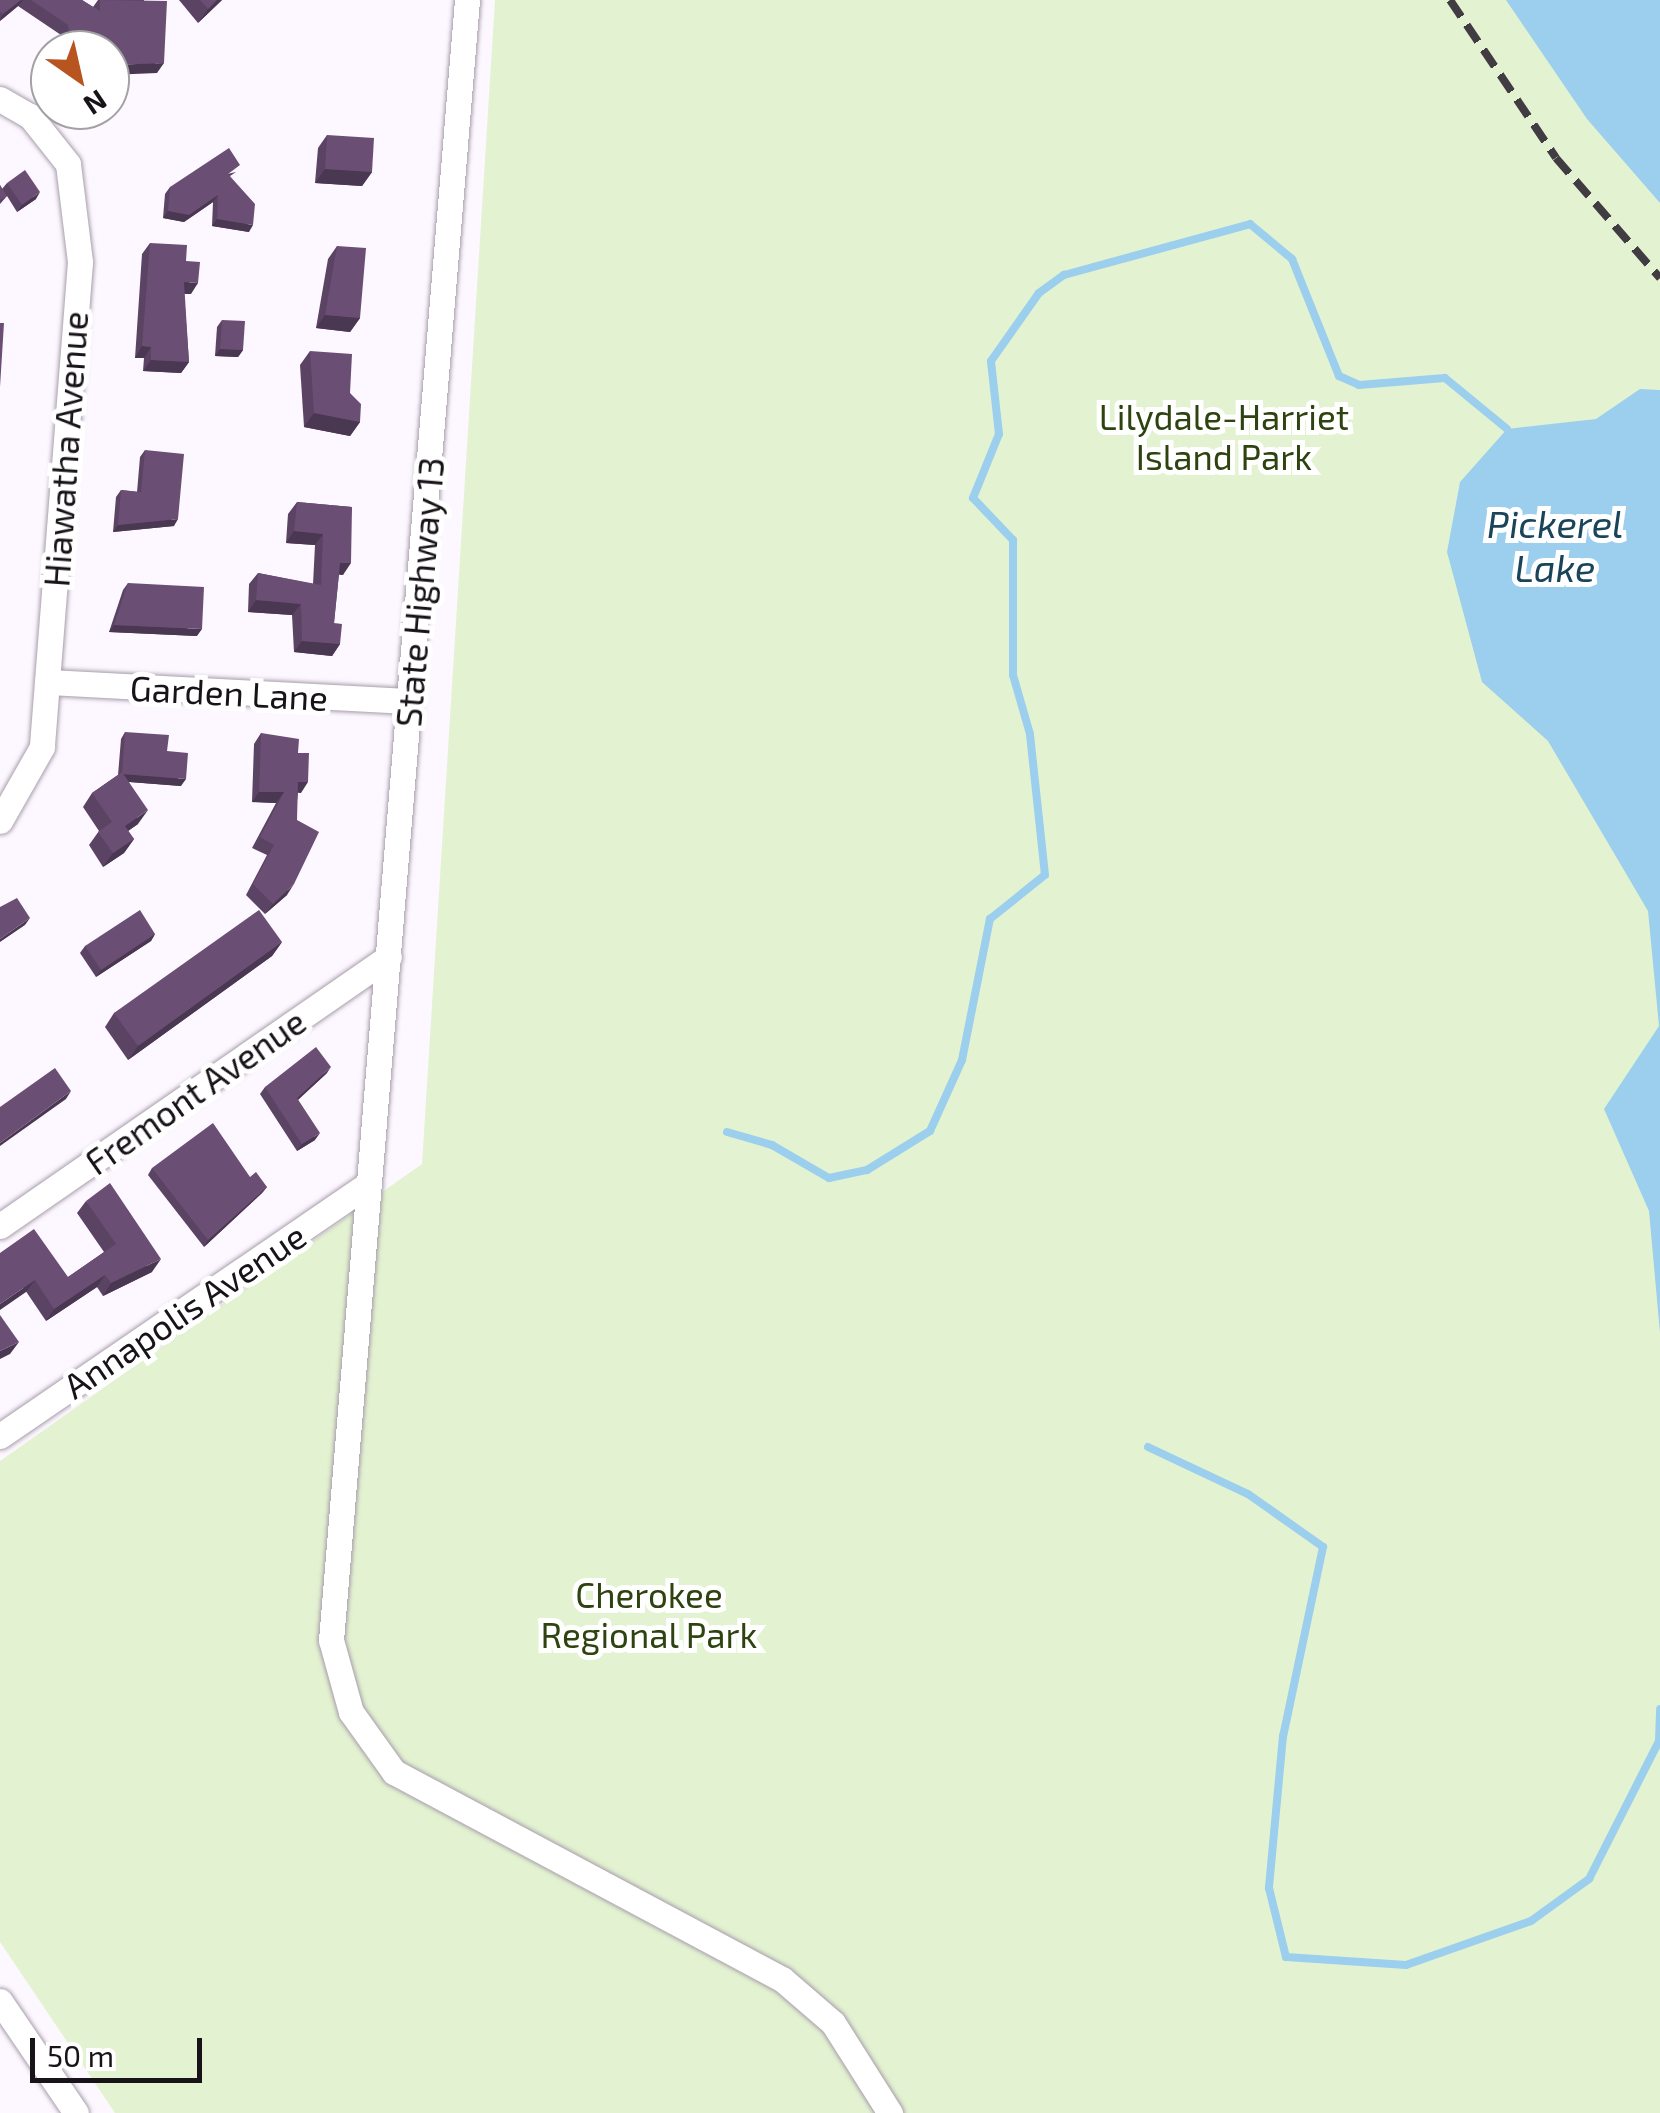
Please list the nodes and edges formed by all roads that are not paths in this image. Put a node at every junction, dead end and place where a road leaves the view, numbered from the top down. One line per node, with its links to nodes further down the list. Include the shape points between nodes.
1 (467, 0): 4 (street, State Highway 13)
2 (0, 99): 3 (street, Hiawatha Avenue, via 40,128 68,164 77,200)
3 (48, 682): 4 (street, Garden Lane); 5 (street, Hiawatha Avenue, via 42,747)
4 (410, 701): 6 (street, State Highway 13)
5 (0, 821)
6 (389, 957): 7 (street, State Highway 13); 8 (street, Fremont Avenue)
7 (369, 1183): 9 (street, Annapolis Avenue); 12 (street, State Highway 13, via 331,1640 351,1712 394,1772 460,1816 782,1979 833,2023)
8 (0, 1226)
9 (0, 1436)
10 (0, 2000): 11 (street)
11 (76, 2113)
12 (890, 2113)

